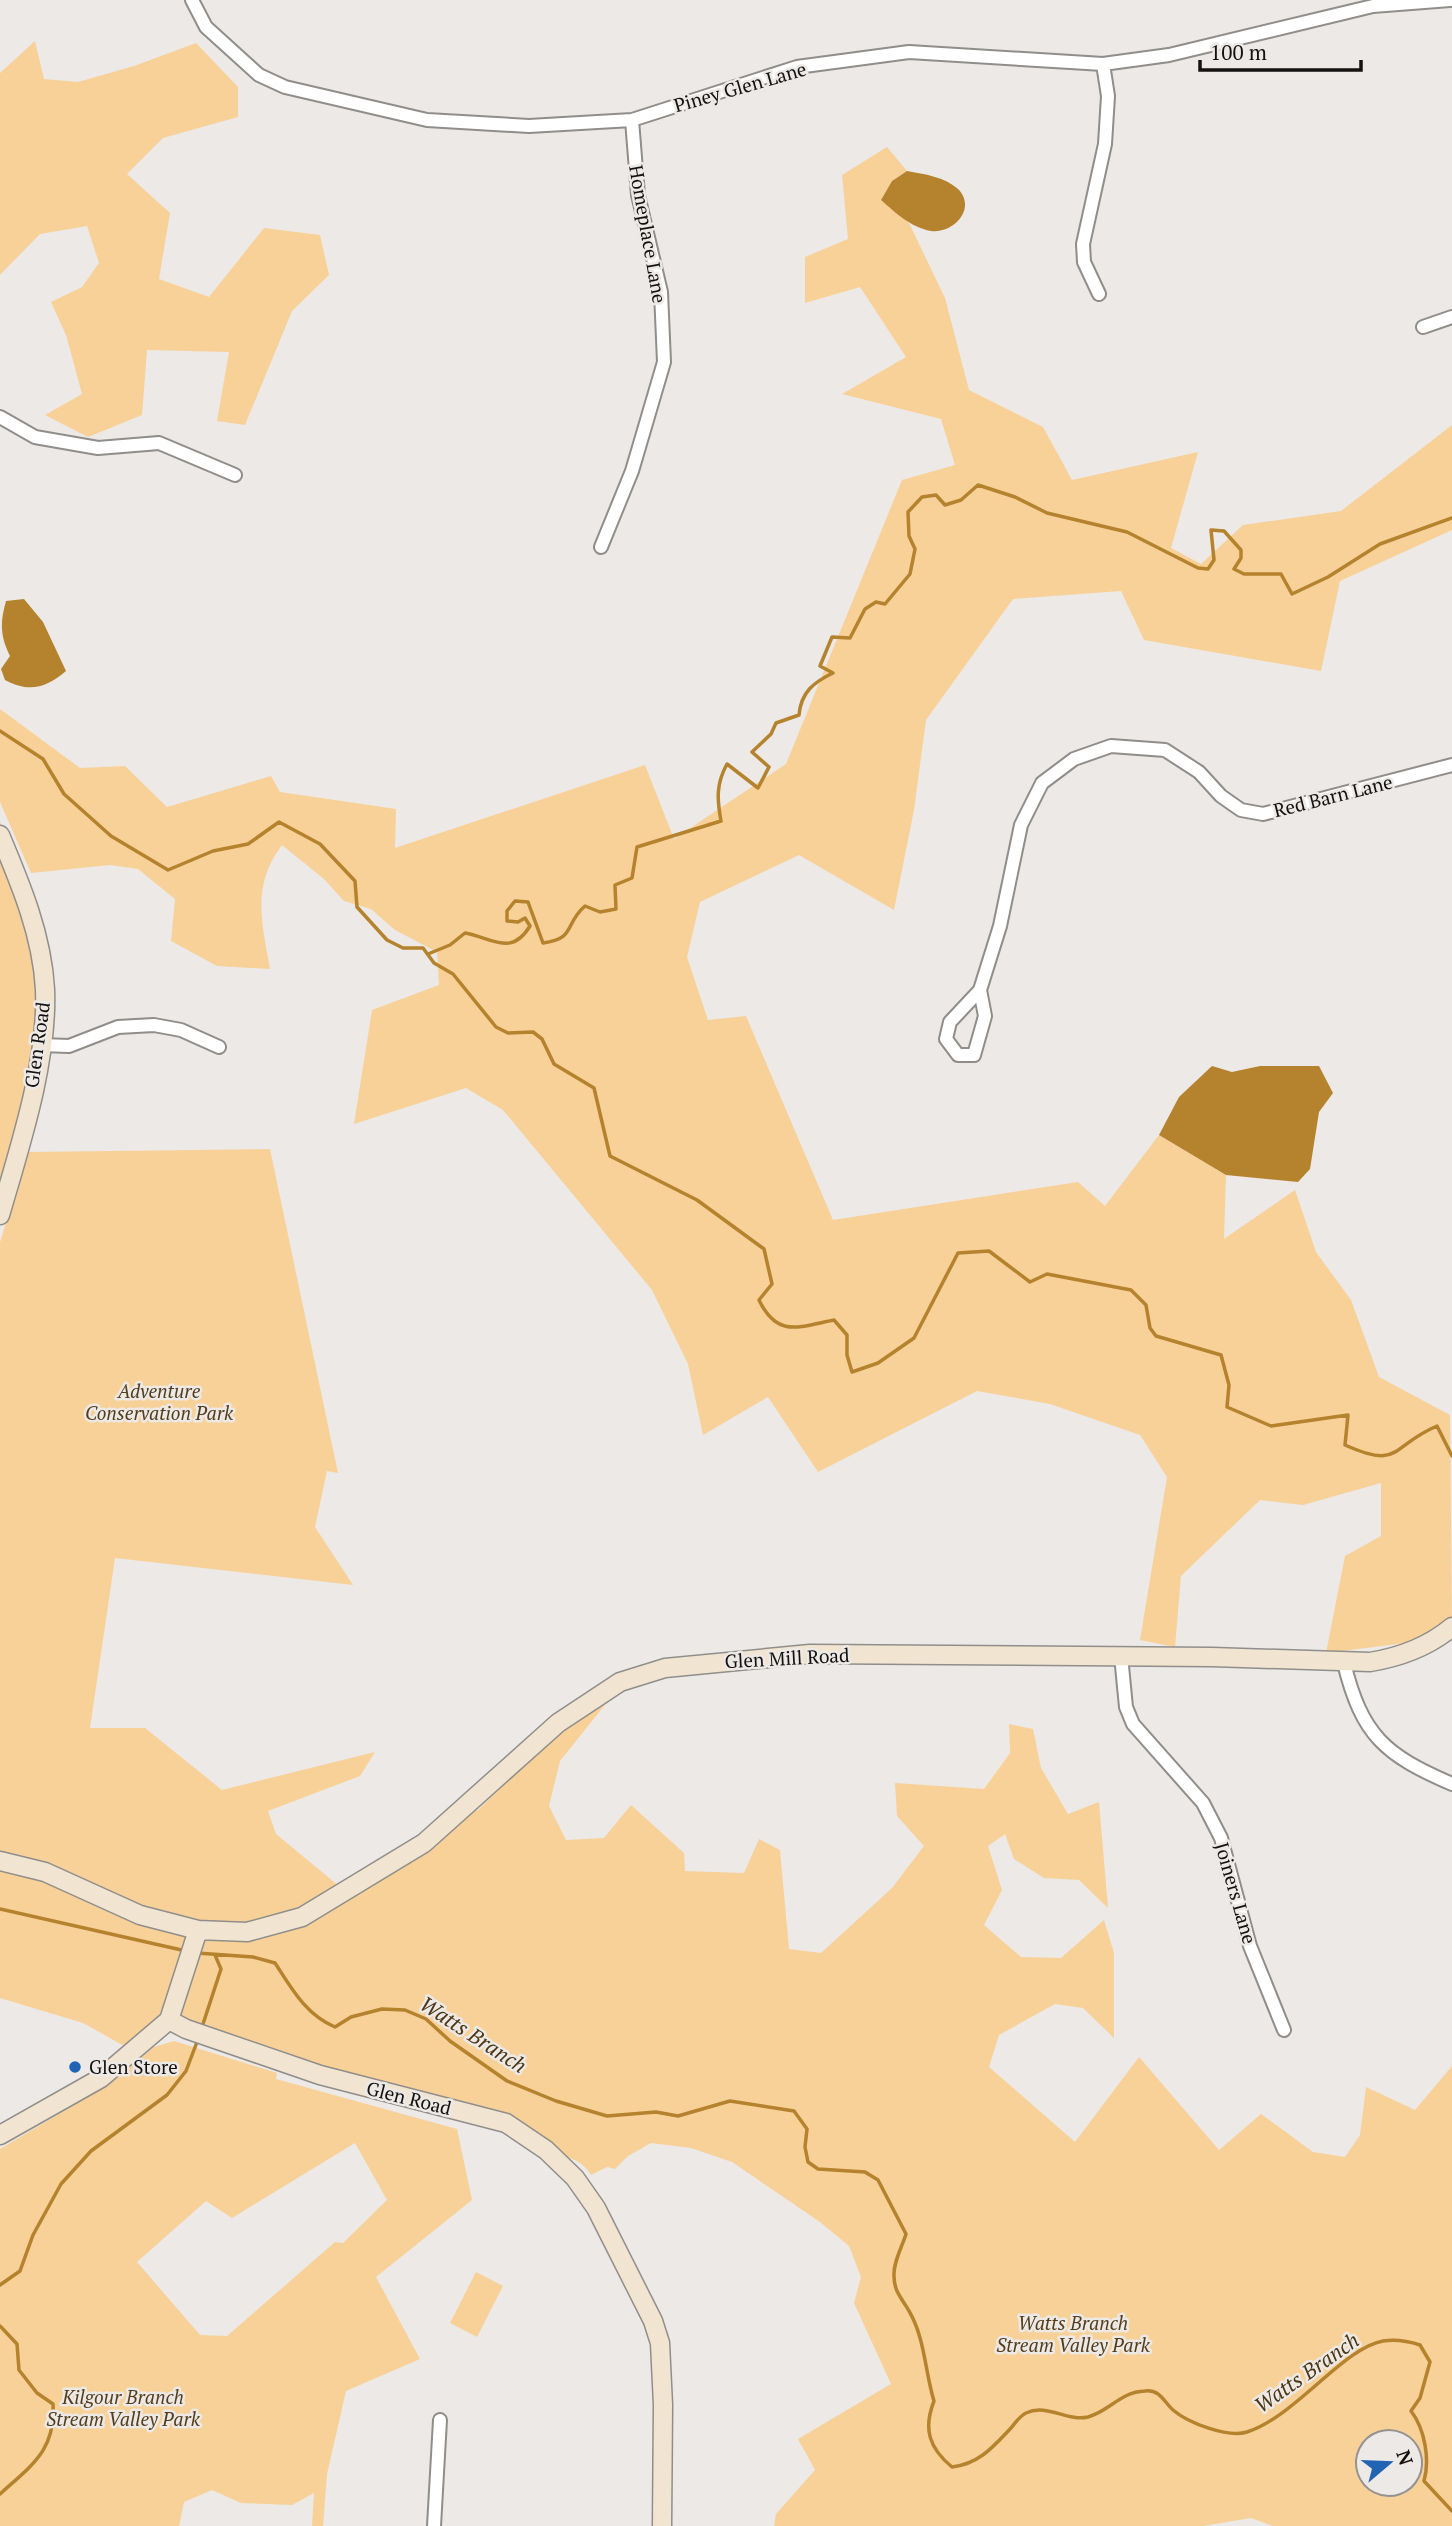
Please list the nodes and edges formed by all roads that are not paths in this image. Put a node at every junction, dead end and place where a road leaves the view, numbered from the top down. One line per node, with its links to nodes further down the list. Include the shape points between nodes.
1 (192, 0): 4 (street, Piney Glen Lane, via 205,27 259,75 285,87 427,120 529,126)
2 (1450, 0): 3 (street, Piney Glen Lane, via 1373,6 1169,55)
3 (1103, 64): 4 (street, Piney Glen Lane, via 909,52 797,67); 5 (street, via 1108,96 1105,144 1083,244 1084,262)
4 (632, 120): 10 (street, Homeplace Lane, via 638,195 661,292 664,362 632,471)
5 (1099, 293)
6 (1452, 317): 7 (street)
7 (1423, 327)
8 (0, 417): 9 (street, via 35,437 86,446 159,443)
9 (234, 475)
10 (601, 547)
11 (1452, 765): 13 (street, Red Barn Lane, via 1263,814 1241,810 1199,772 1165,750 1111,746 1074,760 1042,783 1021,825 1000,926)
12 (0, 835): 14 (main road, Glen Road, via 35,929 45,987)
13 (980, 990): 13 (street, Red Barn Lane, via 985,1016 974,1055 958,1055 946,1039 950,1022)
14 (41, 1045): 15 (street, via 69,1046 118,1027 154,1025 181,1030); 16 (main road, Glen Road)
15 (219, 1047)
16 (0, 1215)
17 (1452, 1627): 19 (main road, Glen Mill Road, via 1394,1658)
18 (1121, 1656): 19 (main road, Glen Mill Road); 22 (main road, Glen Mill Road, via 810,1654 690,1665 638,1675 558,1723 424,1843 302,1917 247,1932); 24 (street, Joiners Lane, via 1126,1707 1133,1724 1203,1802 1221,1838 1250,1946)
19 (1344, 1663): 20 (street, via 1353,1698 1383,1746 1413,1767)
20 (1452, 1784)
21 (0, 1861): 22 (main road, via 45,1872)
22 (196, 1937): 23 (main road)
23 (169, 2020): 25 (main road, via 101,2078); 28 (main road, Glen Road, via 320,2075 506,2123 546,2150 575,2178 596,2208 660,2343)
24 (1284, 2030)
25 (0, 2135)
26 (440, 2420): 27 (street)
27 (434, 2526)
28 (662, 2526)

